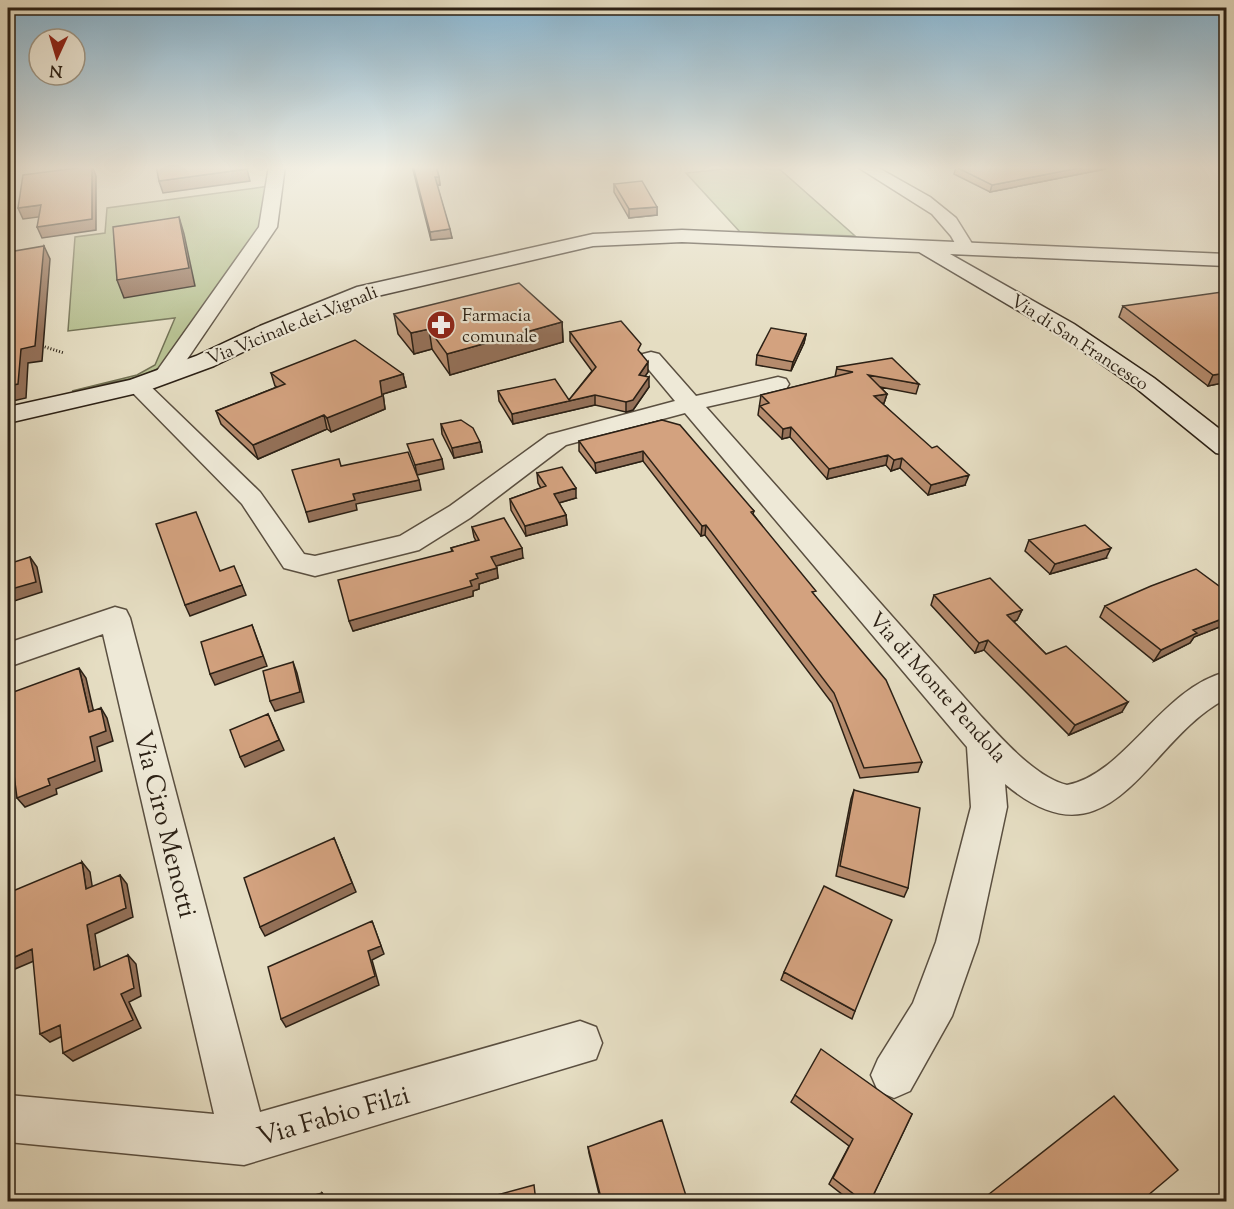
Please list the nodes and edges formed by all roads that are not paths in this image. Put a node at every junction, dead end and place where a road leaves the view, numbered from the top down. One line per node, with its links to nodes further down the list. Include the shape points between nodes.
1 (269, 222): 7 (street)
2 (951, 222): 4 (street)
3 (926, 248): 4 (street, Via Vicinale dei Vignali); 7 (street, Via Vicinale dei Vignali, via 682,236 594,240 365,292); 12 (street, Via di San Francesco, via 1066,329 1145,383)
4 (966, 250): 5 (street, Via Vicinale dei Vignali)
5 (1226, 260)
6 (651, 359): 10 (street, Via di Monte Pendola)
7 (165, 375): 9 (street, Via Vicinale dei Vignali)
8 (778, 384): 10 (street)
9 (137, 386): 10 (street, via 251,498 294,561 304,566 409,543 460,512 557,440); 11 (street, Via Vicinale dei Vignali)
10 (690, 404): 15 (street, Via di Monte Pendola)
11 (8, 415)
12 (1227, 447)
13 (8, 656): 19 (street, Via Ciro Menotti, via 115,618)
14 (1227, 684): 15 (street, Via di Monte Pendola, via 1200,697 1103,788 1081,799 1066,801 1050,796 1014,771)
15 (984, 743): 17 (street, via 989,807 957,942 930,1016)
16 (580, 1044): 19 (street, Via Fabio Filzi)
17 (894, 1075)
18 (8, 1119): 19 (street, Via Fabio Filzi)
19 (244, 1141)

